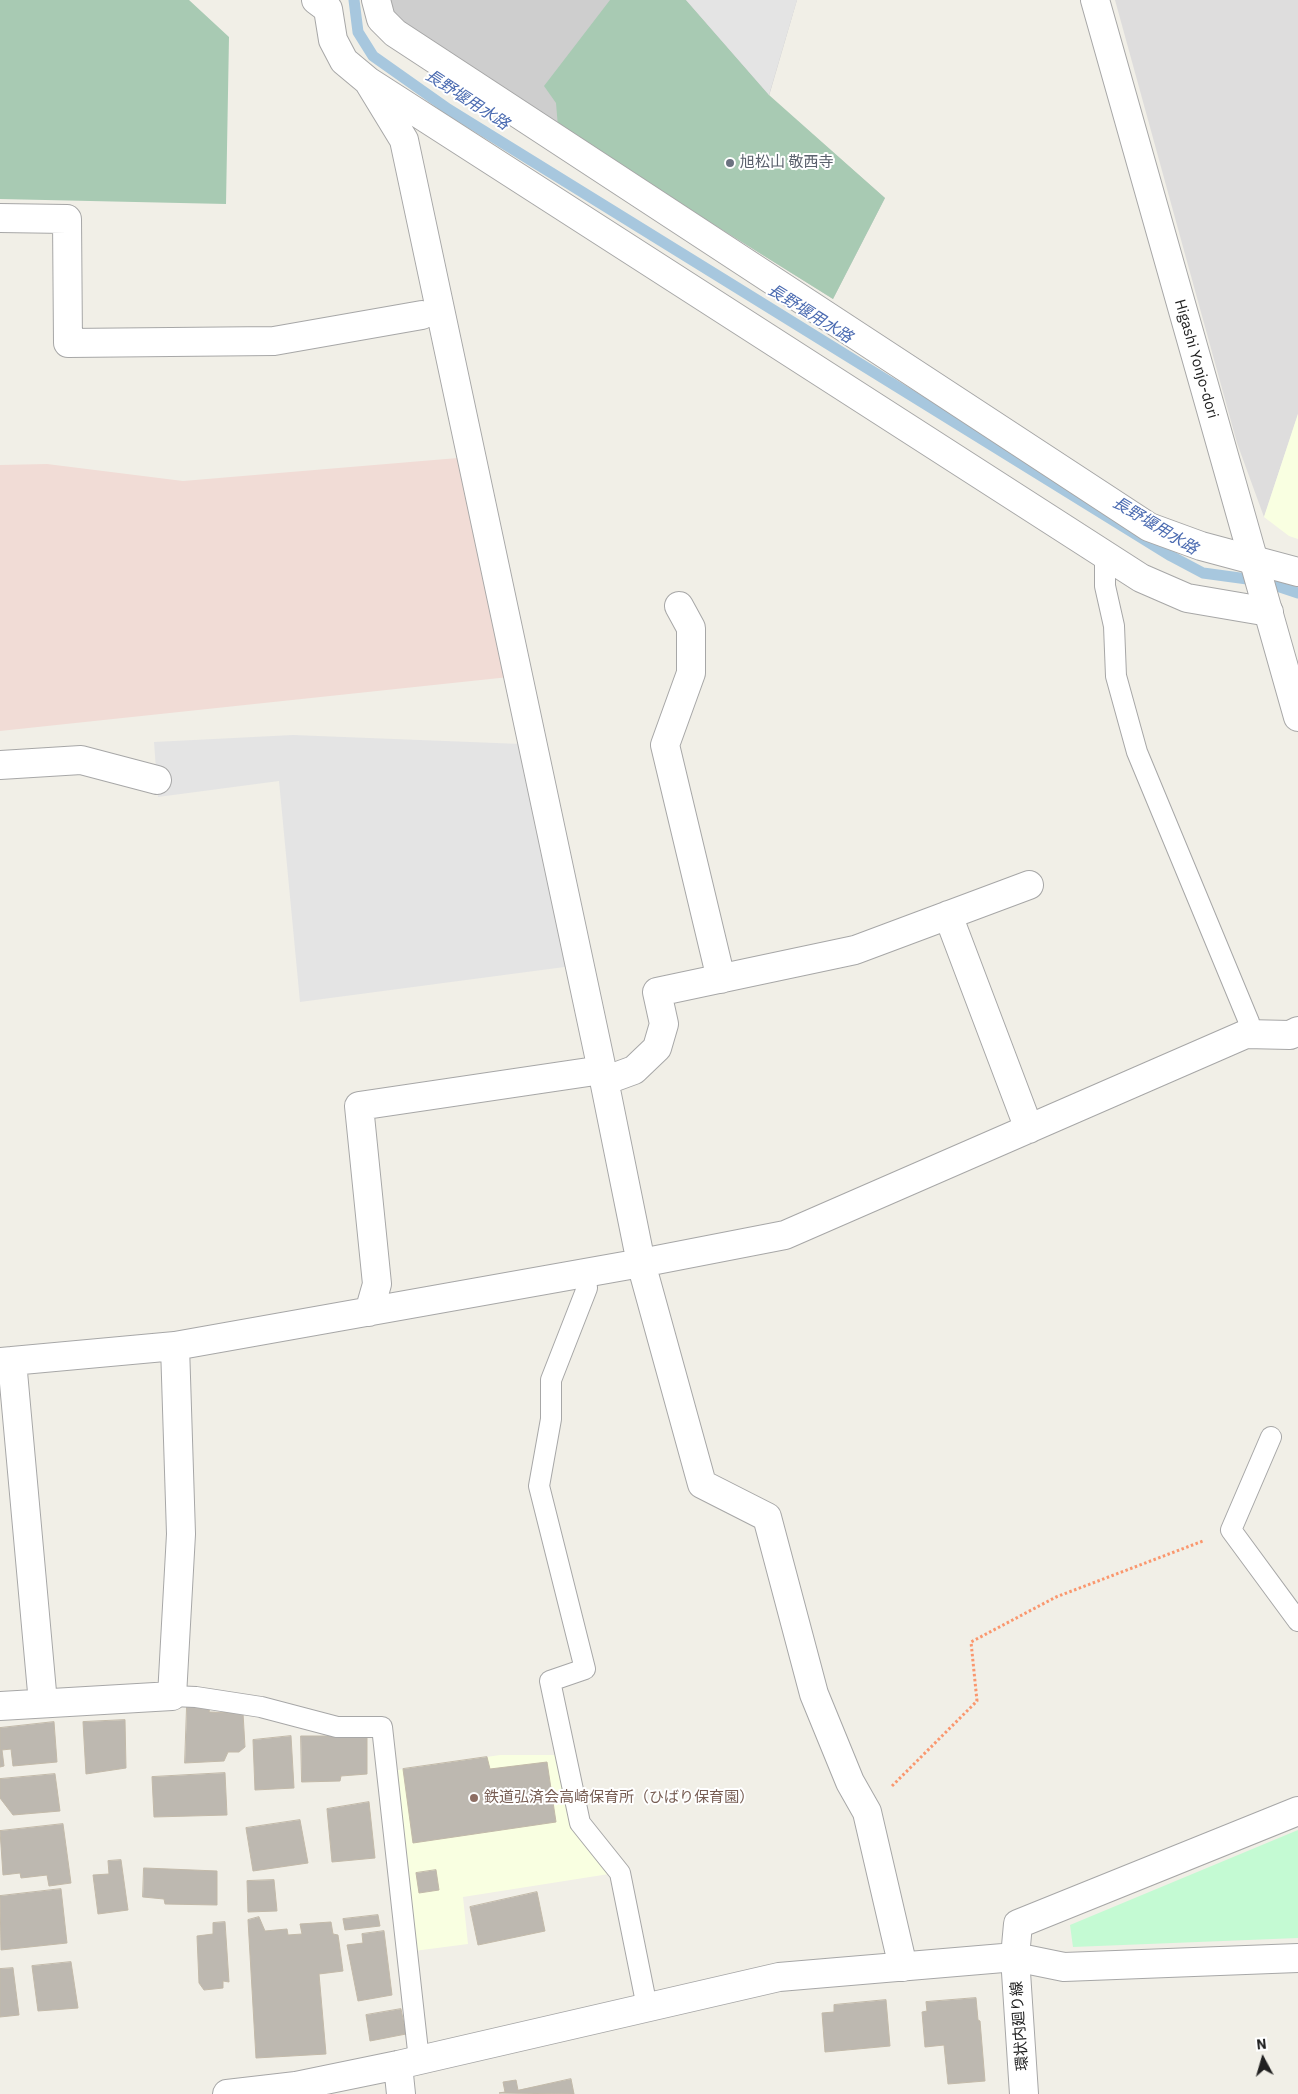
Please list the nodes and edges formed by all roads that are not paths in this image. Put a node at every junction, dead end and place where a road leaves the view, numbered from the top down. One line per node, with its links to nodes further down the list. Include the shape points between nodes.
1 (316, 0): 4 (street, via 328,9 333,40 344,61)
2 (376, 0): 8 (street, via 381,19 394,33 1149,527 1201,546)
3 (1095, 0): 8 (street, Higashi Yonjo-dori)
4 (368, 81): 7 (street); 20 (street, via 404,140)
5 (0, 218): 6 (street, via 67,219 68,343 274,341)
6 (422, 315)
7 (1105, 555): 11 (street, via 1141,578 1187,598); 19 (lane, via 1105,586 1114,626 1116,676 1138,752 1249,1022)
8 (1254, 560): 9 (street); 11 (street, Higashi Yonjo-dori)
9 (1298, 572)
10 (679, 606): 17 (street, via 691,628 691,673 665,745)
11 (1268, 610): 12 (street, Higashi Yonjo-dori)
12 (1298, 718)
13 (0, 765): 14 (street, via 82,760)
14 (157, 780)
15 (1028, 886): 16 (street)
16 (948, 915): 17 (street, via 855,950); 21 (street)
17 (721, 979): 20 (street, via 657,992 664,1024 657,1048 634,1070)
18 (1298, 1031): 19 (street, via 1290,1035)
19 (1246, 1034): 21 (street)
20 (603, 1076): 22 (street); 24 (street, via 359,1106 377,1284)
21 (1029, 1128): 22 (street, via 785,1235)
22 (641, 1263): 23 (street); 35 (street, via 702,1484 766,1517 814,1694 850,1782 867,1812)
23 (585, 1272): 24 (street); 36 (lane, via 587,1288 551,1380 551,1419 539,1486 585,1669 550,1681 580,1823 620,1873)
24 (369, 1312): 25 (street)
25 (175, 1346): 26 (street); 29 (street, via 181,1534)
26 (6, 1362): 30 (street)
27 (1271, 1437): 28 (lane, via 1232,1530)
28 (1298, 1621)
29 (172, 1696): 30 (street); 37 (lane, via 261,1707 337,1727 382,1727)
30 (43, 1703): 31 (street)
31 (0, 1706)
32 (1298, 1811): 33 (street, 環状内廻り線, via 1018,1924)
33 (1015, 1957): 34 (street, via 1064,1967); 35 (street); 40 (street, 環状内廻り線)
34 (1298, 1958)
35 (903, 1967): 36 (street, via 779,1977)
36 (647, 2007): 37 (street)
37 (409, 2063): 38 (street, via 296,2086); 39 (street)
38 (227, 2094)
39 (401, 2094)
40 (1024, 2094)

